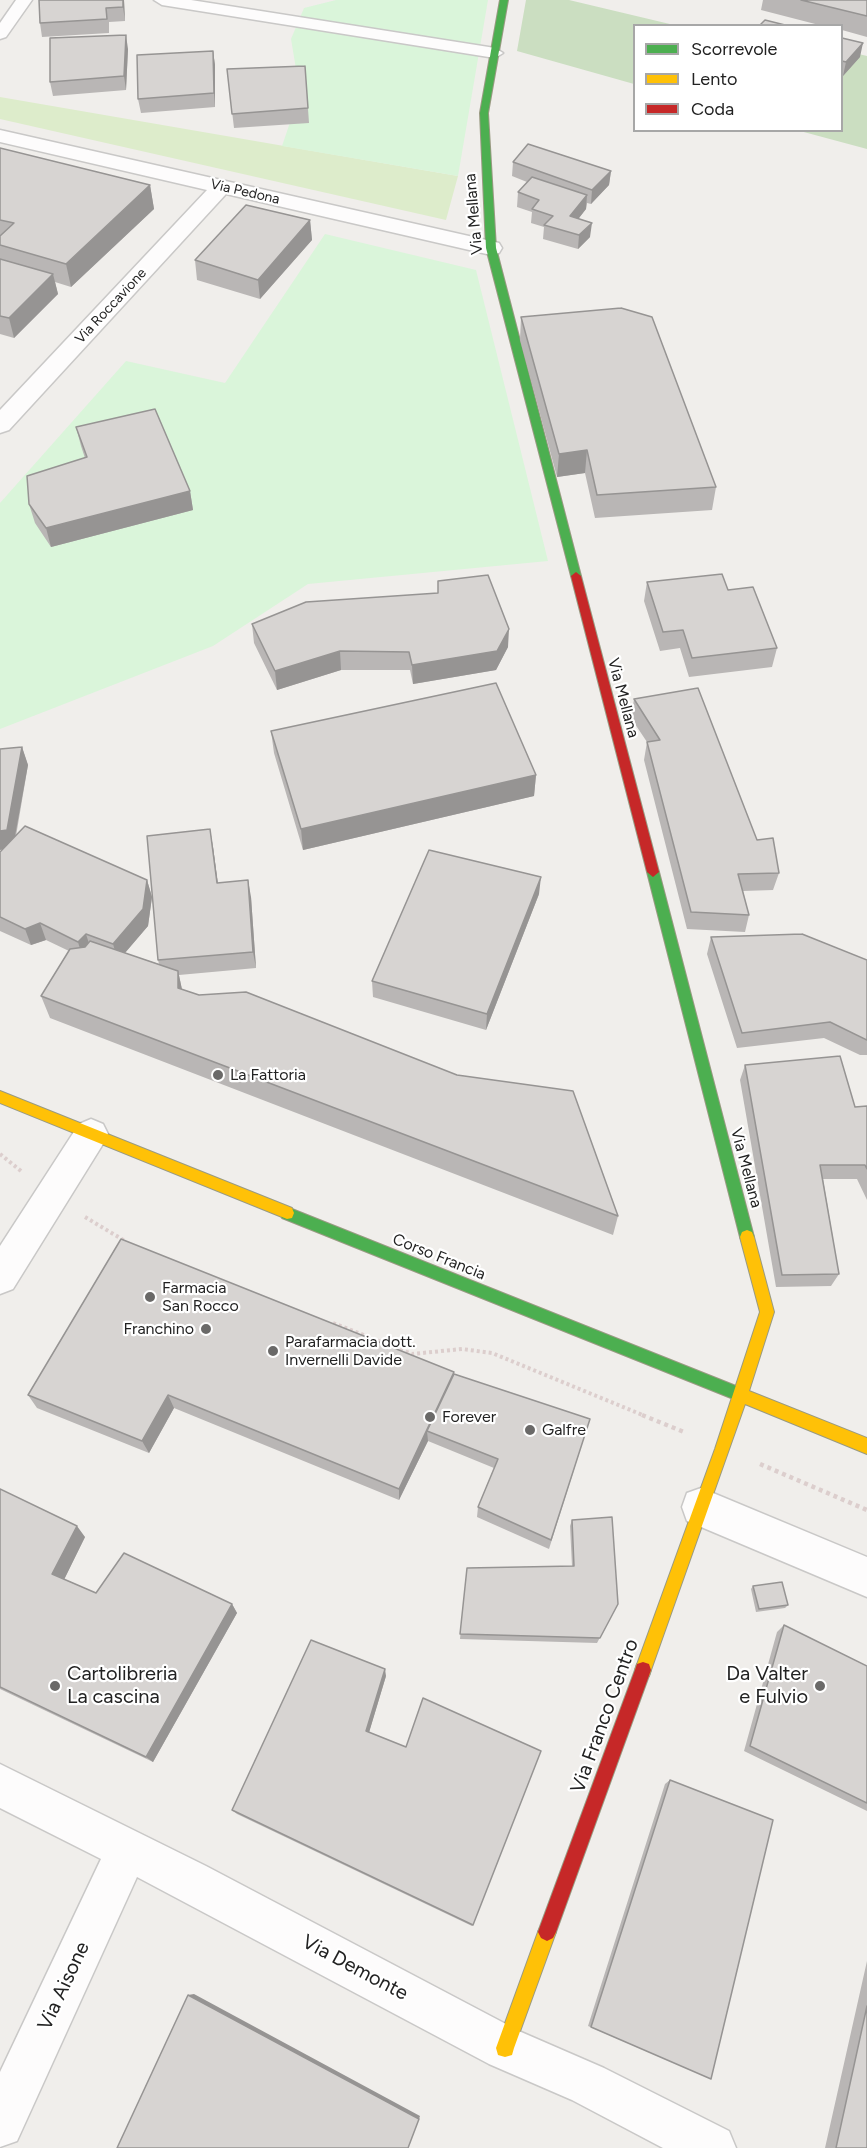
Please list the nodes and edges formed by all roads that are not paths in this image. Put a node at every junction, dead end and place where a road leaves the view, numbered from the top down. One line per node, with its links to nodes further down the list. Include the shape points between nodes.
1 (24, 0): 4 (lane)
2 (162, 0): 5 (lane)
3 (504, 0): 5 (street, Via Mellana)
4 (0, 34)
5 (495, 53): 8 (street, Via Mellana, via 484,113)
6 (0, 136): 7 (street, Via Pedona)
7 (222, 186): 8 (street, Via Pedona); 9 (street, Via Roccavione)
8 (491, 248): 13 (street, Via Mellana, via 767,1312)
9 (0, 425)
10 (0, 1098): 11 (street, Corso Francia)
11 (91, 1134): 12 (street); 13 (street, Corso Francia)
12 (0, 1277)
13 (741, 1396): 14 (street, Corso Francia); 15 (street, Via Franco Centro)
14 (867, 1446)
15 (701, 1507): 16 (street); 19 (street, Via Franco Centro)
16 (867, 1577)
17 (0, 1785): 18 (street, Via Demonte)
18 (128, 1849): 19 (street, Via Demonte); 20 (street, Via Aisone)
19 (505, 2048): 21 (street, Via Demonte, via 588,2084)
20 (0, 2124)
21 (712, 2148)

